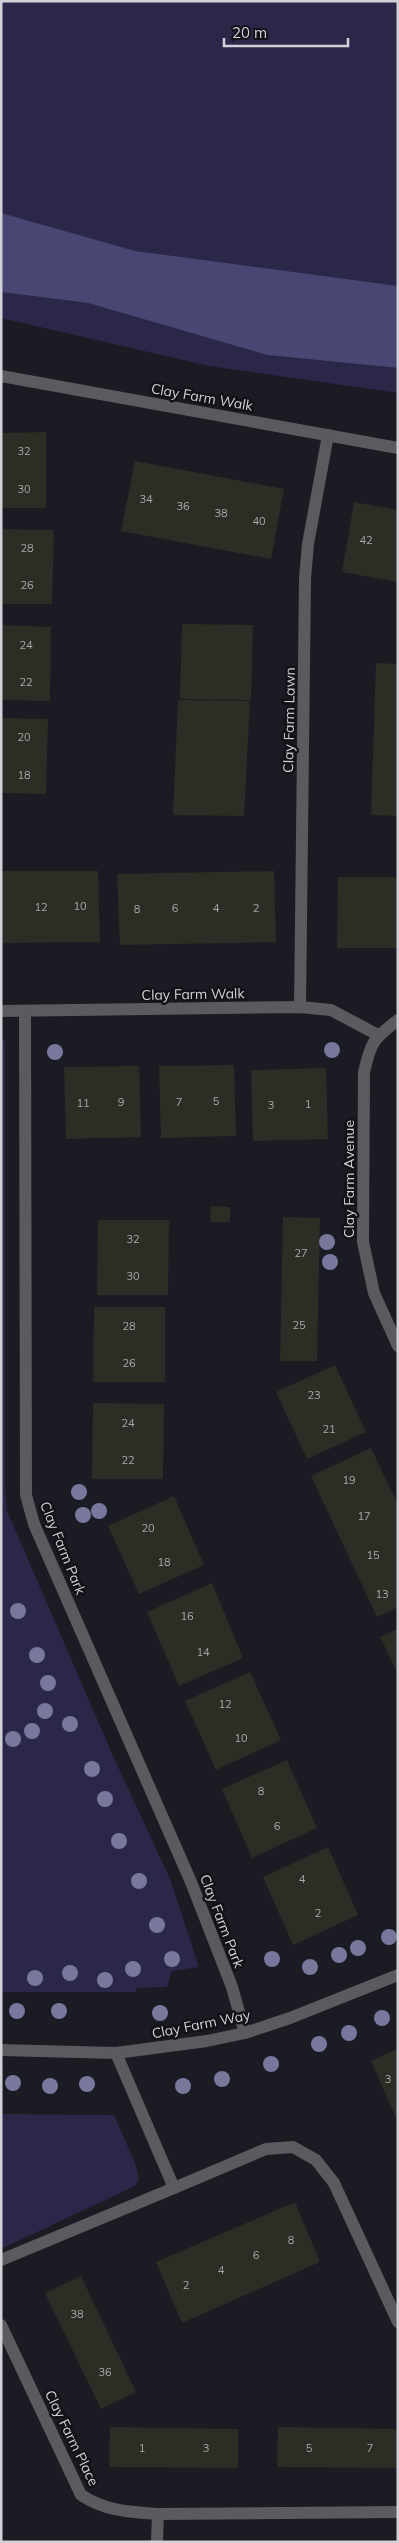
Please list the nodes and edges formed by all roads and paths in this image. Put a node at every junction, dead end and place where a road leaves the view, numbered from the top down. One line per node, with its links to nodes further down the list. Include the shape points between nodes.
1 (1, 376): 2 (street, Clay Farm Walk)
2 (328, 435): 3 (street, Clay Farm Walk); 4 (street, Clay Farm Lawn, via 305,578)
3 (398, 448)
4 (300, 1007): 6 (street, Clay Farm Walk); 8 (street, Clay Farm Walk, via 331,1010)
5 (1, 1011): 6 (street, Clay Farm Walk)
6 (25, 1011): 11 (street, Clay Farm Park, via 26,1495 34,1524 191,1882 232,1987)
7 (398, 1020): 8 (street, Clay Farm Avenue)
8 (378, 1035): 9 (street, Clay Farm Avenue, via 370,1046 364,1072 363,1242 374,1293)
9 (398, 1346)
10 (398, 1975): 11 (street, Clay Farm Way)
11 (245, 2033): 13 (street, Clay Farm Way, via 166,2048)
12 (1, 2050): 13 (street, Clay Farm Way)
13 (116, 2052): 14 (street)
14 (174, 2188): 15 (street); 16 (street, via 266,2149 293,2146 316,2160 334,2183)
15 (1, 2260)
16 (398, 2322)
17 (1, 2325): 19 (street, Clay Farm Place, via 81,2495 115,2511)
18 (398, 2512): 19 (street, Clay Farm Place)
19 (158, 2514): 20 (street)
20 (157, 2542)

